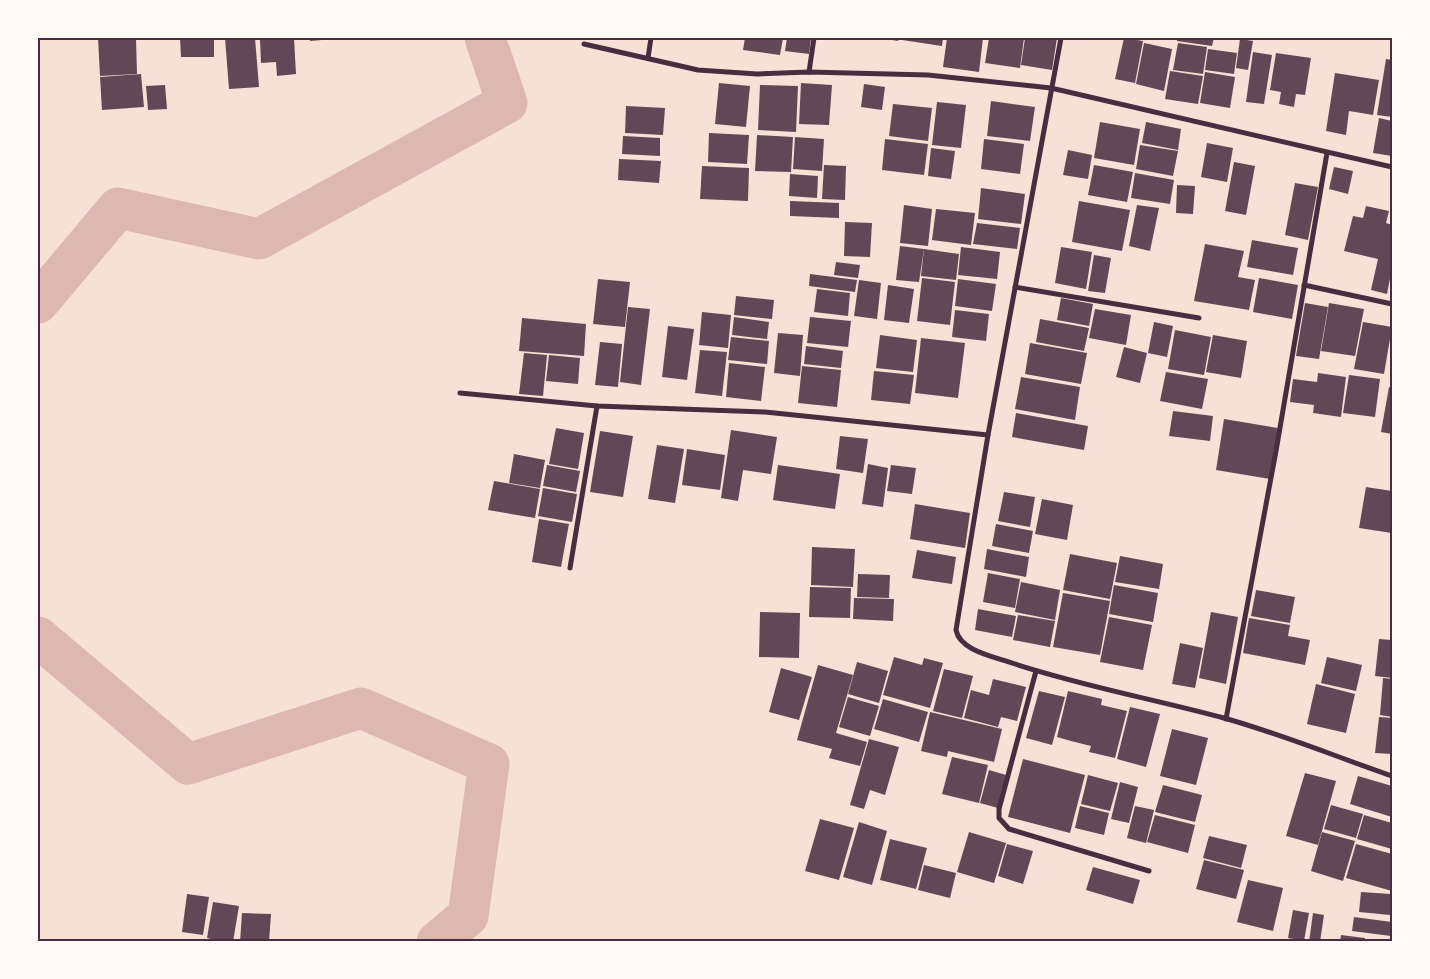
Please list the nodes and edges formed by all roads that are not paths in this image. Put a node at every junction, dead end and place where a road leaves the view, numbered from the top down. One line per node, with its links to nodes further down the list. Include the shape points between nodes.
1 (652, 38): 5 (street)
2 (814, 38): 6 (street)
3 (1061, 38): 7 (street)
4 (584, 44): 5 (street)
5 (648, 58): 6 (street, via 698,70 757,74)
6 (809, 72): 7 (street, via 928,75)
7 (1051, 88): 8 (street); 11 (street)
8 (1327, 153): 9 (street); 10 (street)
9 (1392, 167)
10 (1304, 284): 12 (street); 19 (street)
11 (1015, 287): 13 (street); 16 (street)
12 (1392, 304)
13 (1200, 318)
14 (460, 393): 15 (street)
15 (597, 406): 16 (street, via 765,412); 17 (street)
16 (988, 435): 18 (street, via 957,635 963,643 984,653)
17 (570, 568)
18 (1036, 671): 19 (street); 21 (street, via 999,818 1009,829)
19 (1226, 718): 20 (street)
20 (1392, 776)
21 (1149, 871)

